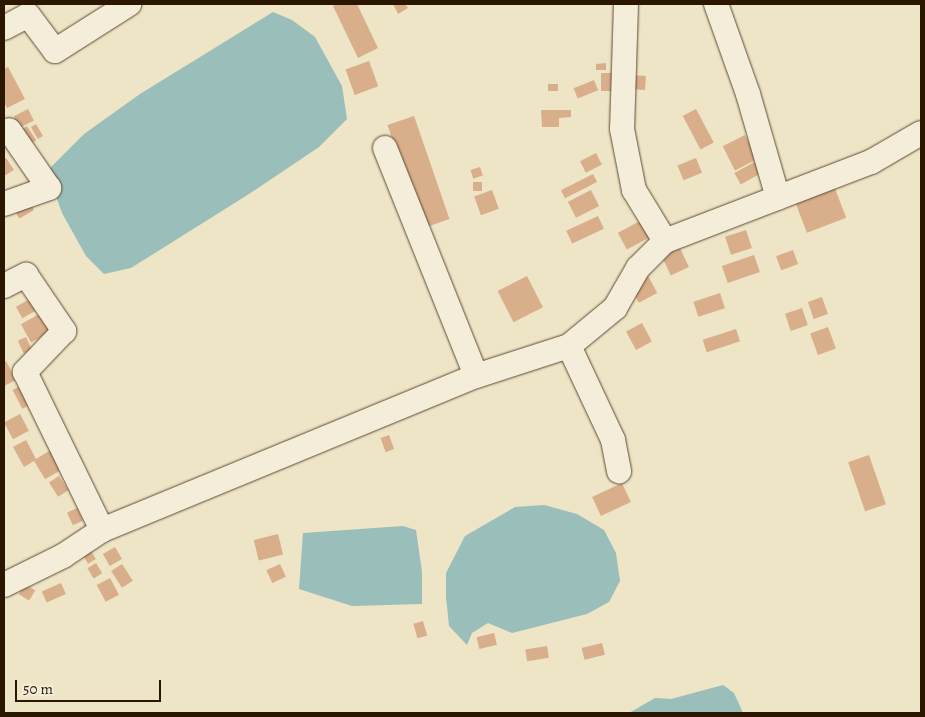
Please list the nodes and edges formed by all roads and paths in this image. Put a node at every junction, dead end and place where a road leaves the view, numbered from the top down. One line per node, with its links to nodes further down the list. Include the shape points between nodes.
1 (129, 4): 4 (street, via 55,51 28,15)
2 (626, 4): 10 (street, via 622,129 634,190)
3 (716, 4): 8 (street, via 748,94)
4 (4, 28)
5 (6, 127): 9 (street, via 48,188)
6 (921, 133): 8 (street, via 871,162)
7 (384, 148): 13 (street)
8 (778, 198): 10 (street)
9 (4, 204)
10 (665, 241): 12 (street, via 638,268 615,308)
11 (4, 286): 15 (street, via 26,274 64,330 25,372)
12 (569, 346): 13 (street); 14 (street, via 613,440)
13 (476, 376): 15 (street)
14 (619, 471)
15 (102, 530): 16 (street, via 63,556)
16 (6, 579)

